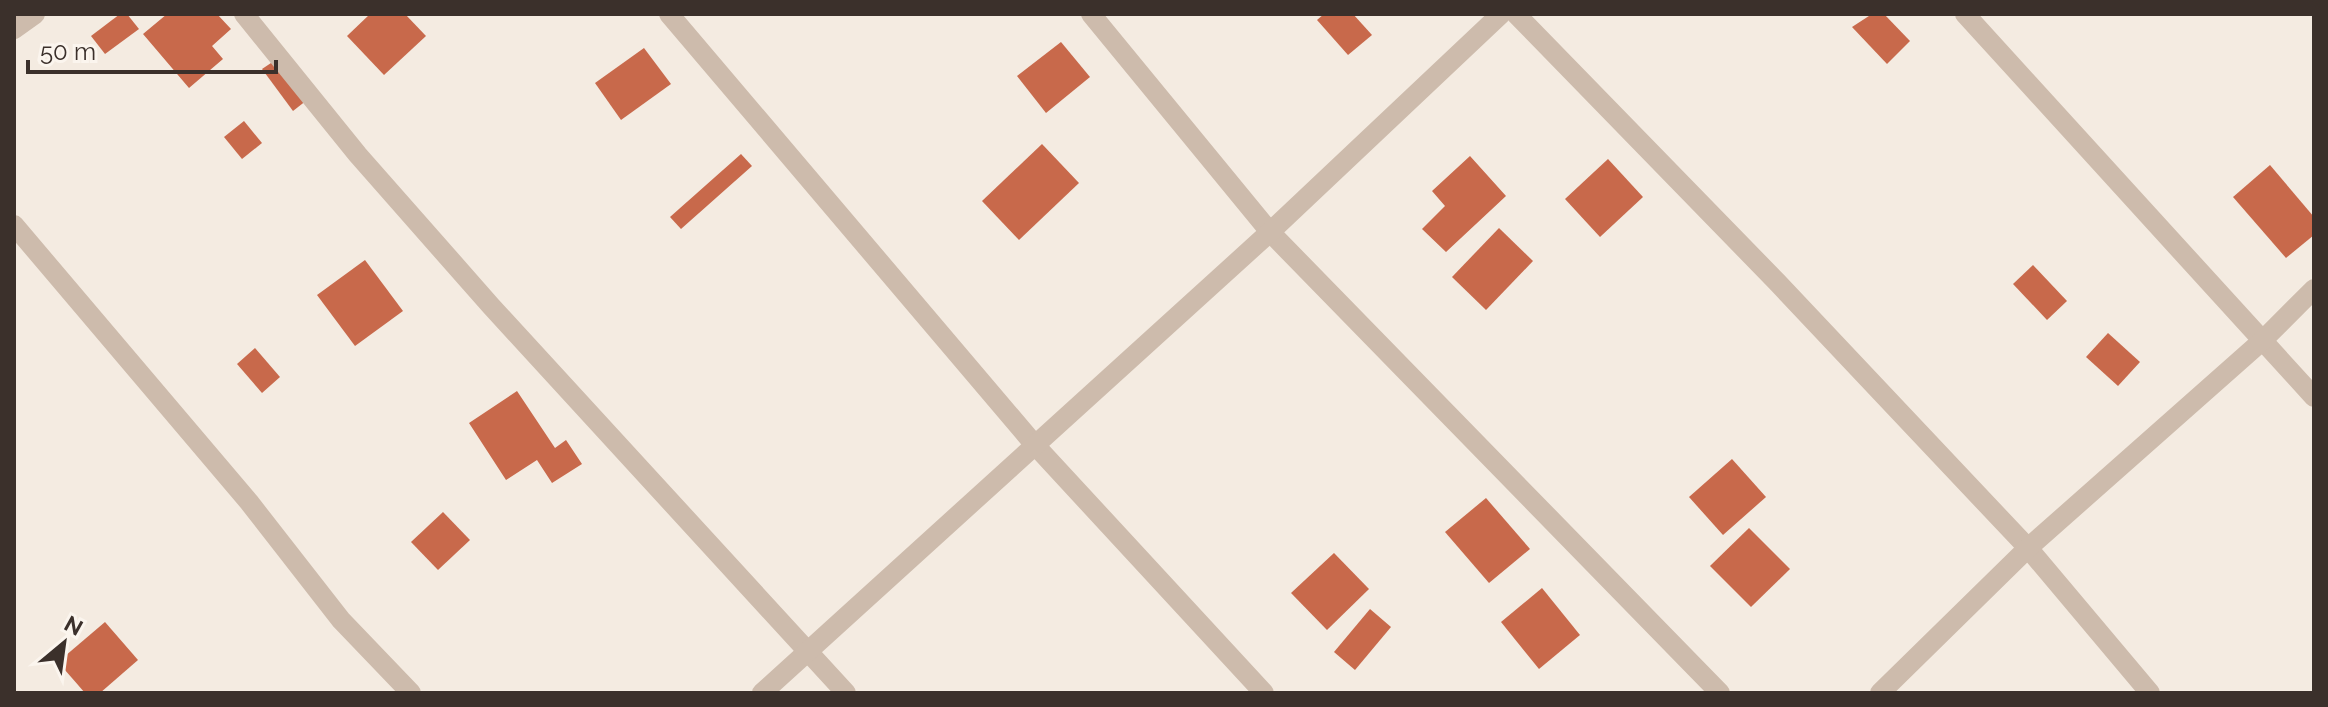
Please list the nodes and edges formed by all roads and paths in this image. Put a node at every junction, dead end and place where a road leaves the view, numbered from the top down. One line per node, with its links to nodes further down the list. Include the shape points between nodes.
1 (35, 14): 8 (street)
2 (244, 14): 16 (street, via 358,155 491,306)
3 (669, 14): 14 (street)
4 (1091, 14): 10 (street)
5 (1501, 14): 10 (street)
6 (1516, 14): 15 (street)
7 (1965, 14): 12 (street)
8 (14, 29)
9 (14, 225): 17 (street, via 249,502 341,620)
10 (1270, 232): 14 (street); 21 (street)
11 (2314, 289): 12 (street)
12 (2263, 340): 13 (street); 15 (street)
13 (2314, 397)
14 (1034, 444): 16 (street); 20 (street)
15 (2028, 548): 22 (street); 23 (street)
16 (807, 650): 18 (street); 19 (street)
17 (411, 693)
18 (762, 693)
19 (846, 693)
20 (1264, 693)
21 (1720, 693)
22 (1880, 693)
23 (2150, 693)

